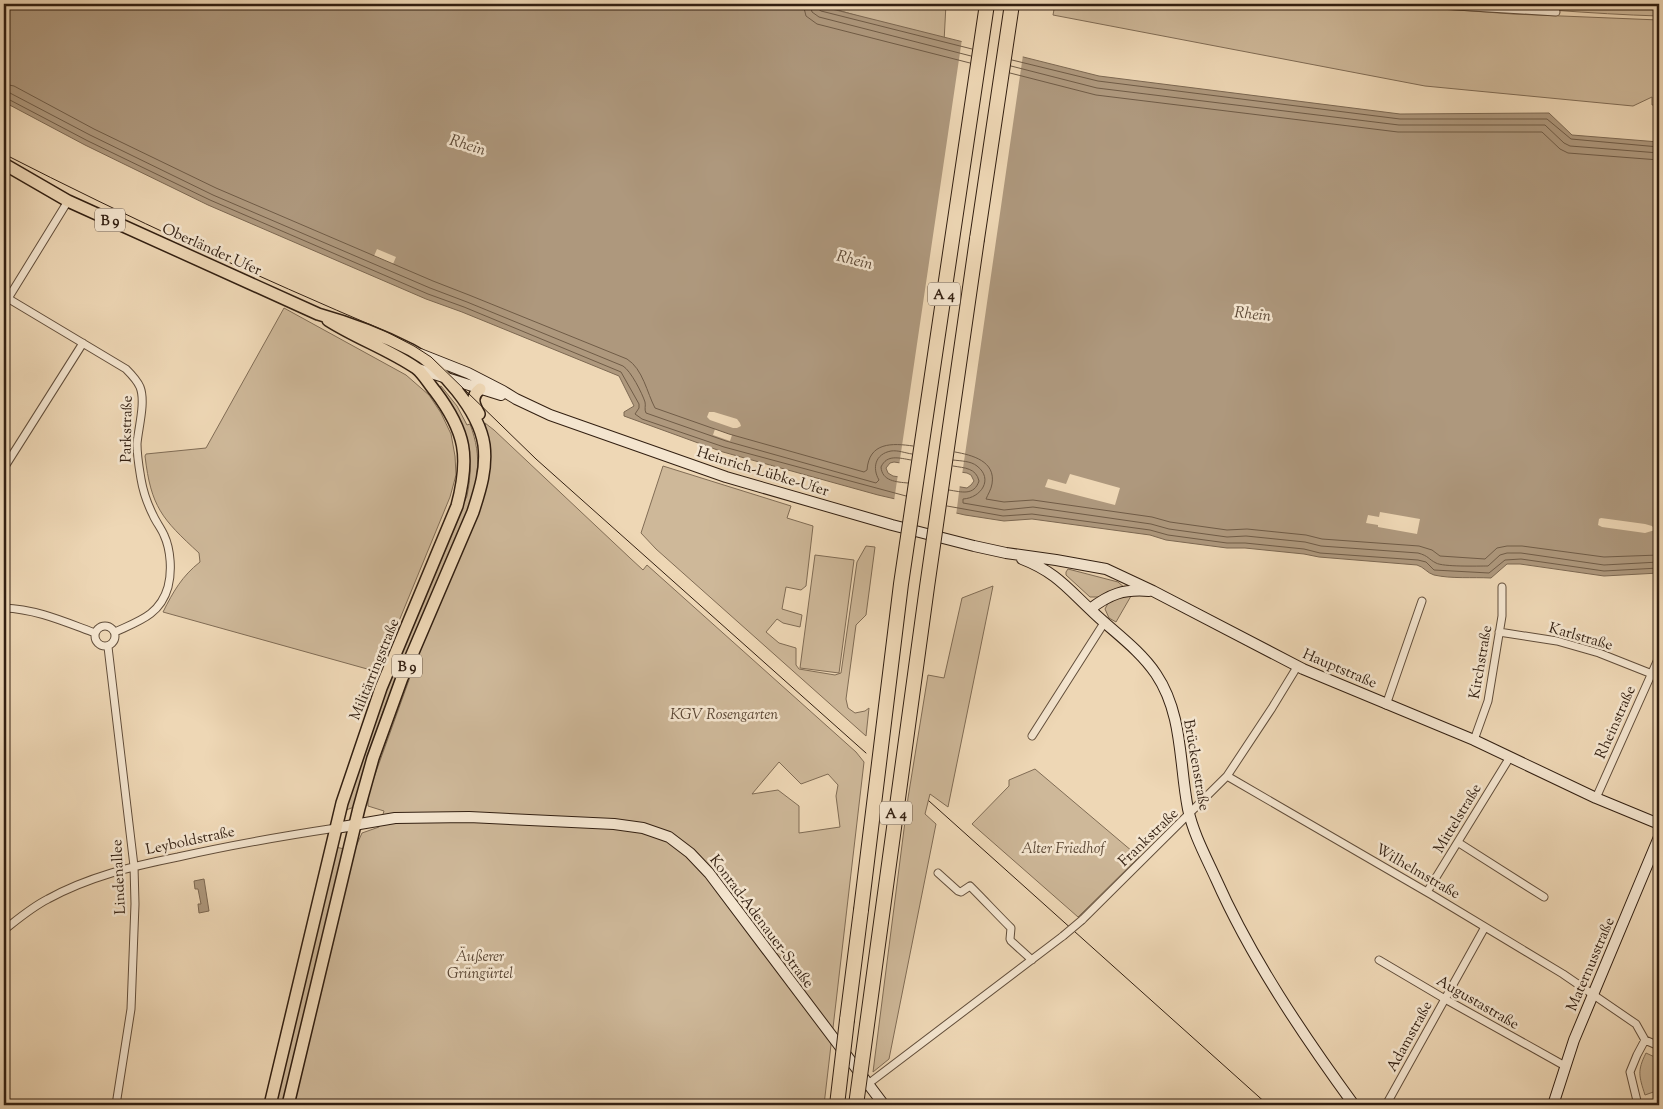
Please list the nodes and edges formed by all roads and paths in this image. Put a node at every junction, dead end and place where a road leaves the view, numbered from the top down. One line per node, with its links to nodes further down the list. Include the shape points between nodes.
1 (988, 4): 61 (highway, A 4, bridge, via 901,584)
2 (1012, 4): 62 (highway, A 4, bridge)
3 (1423, 4): 4 (street)
4 (1556, 12)
5 (4, 164): 6 (main road, Oberländer Ufer / B 9)
6 (68, 201): 7 (street); 9 (main road, Oberländer Ufer / B 9)
7 (6, 297): 8 (street); 10 (street, Parkstraße)
8 (4, 306)
9 (318, 314): 11 (main road, Oberländer Ufer / B 9, via 346,322); 12 (main road, Militärringstraße / B 9)
10 (83, 343): 17 (street); 25 (street, Parkstraße, via 126,369 141,388 137,444 141,482 144,496 164,534 170,560 168,586 156,610)
11 (412, 351): 13 (main road, Militärringstraße / B 9); 15 (street, Heinrich-Lübke-Ufer, via 468,373)
12 (418, 369): 13 (street, Heinrich-Lübke-Ufer); 41 (main road, Militärringstraße / B 9, via 458,427 464,455 463,483 457,506 381,688)
13 (444, 378): 14 (street, Heinrich-Lübke-Ufer); 16 (main road, Militärringstraße / B 9, via 468,407)
14 (480, 389): 15 (street, Heinrich-Lübke-Ufer); 16 (main road, B 9, via 475,392 474,403 480,416)
15 (516, 399): 18 (street, Heinrich-Lübke-Ufer, via 598,433 726,477 892,525)
16 (480, 431): 39 (main road, Militärringstraße / B 9, via 484,445 483,484 390,711 373,758)
17 (4, 468)
18 (1006, 553): 20 (street, Hauptstraße, via 1106,569); 23 (street, Brückenstraße, via 1054,575)
19 (1502, 587): 26 (street, Kirchstraße)
20 (1154, 591): 23 (street, via 1124,591 1106,598); 30 (street, Hauptstraße)
21 (1422, 601): 32 (street)
22 (4, 608): 27 (street, via 43,614)
23 (1090, 610): 24 (street, Brückenstraße)
24 (1104, 623): 33 (street); 38 (street, Brückenstraße, via 1142,657 1165,690 1177,727)
25 (114, 632): 27 (street, via 109,626 103,626); 28 (street, via 116,640)
26 (1500, 632): 31 (street, Karlstraße, via 1557,641); 34 (street, Kirchstraße, via 1486,710)
27 (95, 633): 28 (street, via 98,644)
28 (108, 647): 44 (street, Lindenallee)
29 (1659, 657): 31 (street, Rheinstraße)
30 (1297, 667): 32 (street, Hauptstraße); 36 (street, Frankstraße)
31 (1652, 674): 37 (street, Rheinstraße)
32 (1386, 705): 34 (street, Hauptstraße)
33 (1032, 736)
34 (1474, 740): 35 (street, Hauptstraße)
35 (1510, 757): 37 (street, Hauptstraße); 43 (street, Mittelstraße)
36 (1227, 776): 38 (street, Frankstraße); 46 (street, Wilhelmstraße)
37 (1596, 798): 40 (street, Hauptstraße)
38 (1190, 814): 50 (street, Frankstraße, bridge, via 1082,920); 64 (street, Brückenstraße, via 1221,889 1273,986)
39 (356, 824): 41 (street, Konrad-Adenauer-Straße); 57 (street, Konrad-Adenauer-Straße, via 395,818 560,821 632,827 669,838 690,853 709,873); 60 (main road, Militärringstraße / B 9)
40 (1659, 824)
41 (336, 828): 44 (street, Leyboldstraße, via 236,844); 59 (main road, Militärringstraße / B 9)
42 (1659, 837): 52 (street, Maternusstraße)
43 (1458, 843): 46 (street, Mittelstraße); 47 (street)
44 (134, 866): 49 (street, Leyboldstraße, via 48,898); 58 (street, Lindenallee, via 131,1009)
45 (938, 873): 50 (street, via 958,891 970,886 1011,928 1011,941)
46 (1427, 892): 48 (street, Wilhelmstraße)
47 (1544, 897)
48 (1485, 927): 52 (street, Wilhelmstraße); 53 (street, Adamstraße)
49 (4, 930)
50 (1032, 960): 57 (street, Frankstraße)
51 (1379, 960): 53 (street, Augustastraße)
52 (1592, 994): 54 (street, Wilhelmstraße, via 1636,1024); 56 (street, Maternusstraße)
53 (1445, 999): 56 (street, Augustastraße); 65 (street, Adamstraße)
54 (1645, 1040): 55 (street); 67 (street, via 1630,1072)
55 (1659, 1046)
56 (1565, 1066): 66 (street, Maternusstraße)
57 (868, 1084): 63 (street, Konrad-Adenauer-Straße)
58 (116, 1105)
59 (270, 1105)
60 (288, 1105)
61 (837, 1105)
62 (856, 1105)
63 (884, 1105)
64 (1354, 1105)
65 (1386, 1105)
66 (1552, 1105)
67 (1638, 1105)

